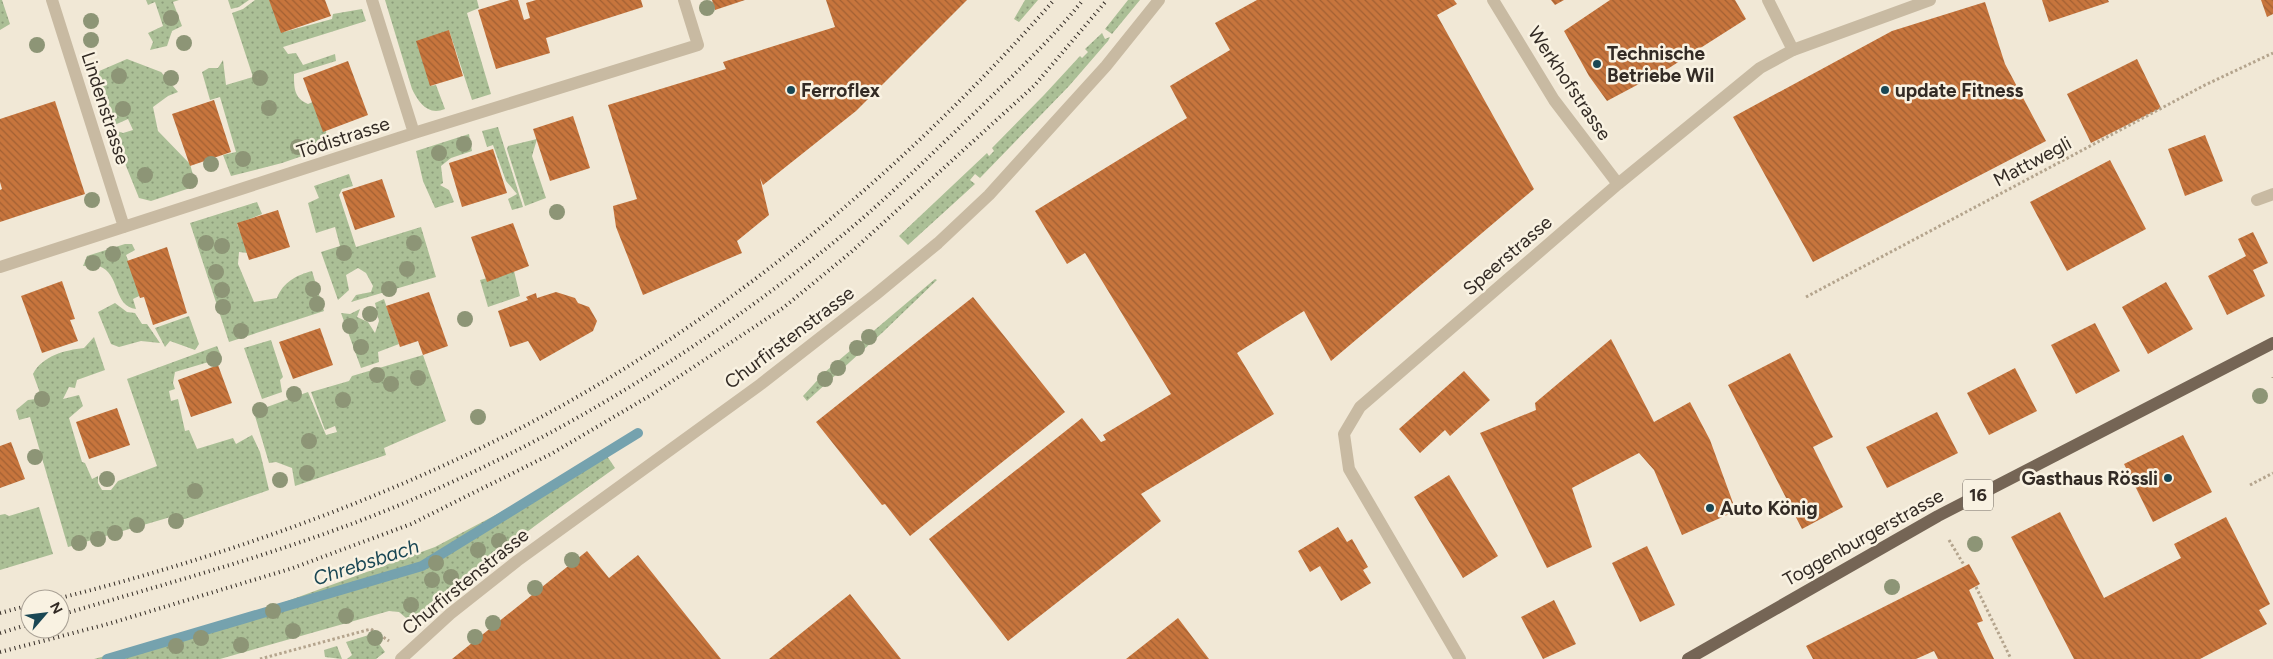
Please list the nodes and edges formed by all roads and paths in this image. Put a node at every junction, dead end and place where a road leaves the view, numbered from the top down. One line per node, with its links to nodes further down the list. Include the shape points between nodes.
1 (52, 0): 14 (street, Lindenstrasse)
2 (372, 0): 10 (street)
3 (684, 0): 10 (street, Tödistrasse, via 698,45)
4 (1159, 0): 23 (street, Churfirstenstrasse, via 1106,66 989,195 938,243 761,384 517,561 450,614)
5 (1493, 0): 11 (street, Werkhofstrasse, via 1554,100)
6 (1768, 0): 8 (street)
7 (1930, 0): 8 (street, Speerstrasse)
8 (1793, 50): 11 (street, Speerstrasse, via 1760,68)
9 (2273, 53): 16 (path, Mattwegli, via 2205,85)
10 (414, 133): 14 (street, Tödistrasse)
11 (1618, 184): 25 (street, Speerstrasse, via 1360,406 1344,434 1349,469)
12 (2273, 194): 13 (street)
13 (2257, 200)
14 (124, 227): 15 (street, Tödistrasse)
15 (0, 268)
16 (1806, 297)
17 (2273, 343): 26 (main road, Toggenburgerstrasse / 16, via 1938,516)
18 (2273, 473): 19 (path)
19 (2250, 485)
20 (1949, 540): 21 (path)
21 (1964, 565)
22 (1976, 587): 27 (path)
23 (404, 656): 24 (path, via 370,629)
24 (260, 659)
25 (1460, 659)
26 (1688, 659)
27 (2011, 659)

